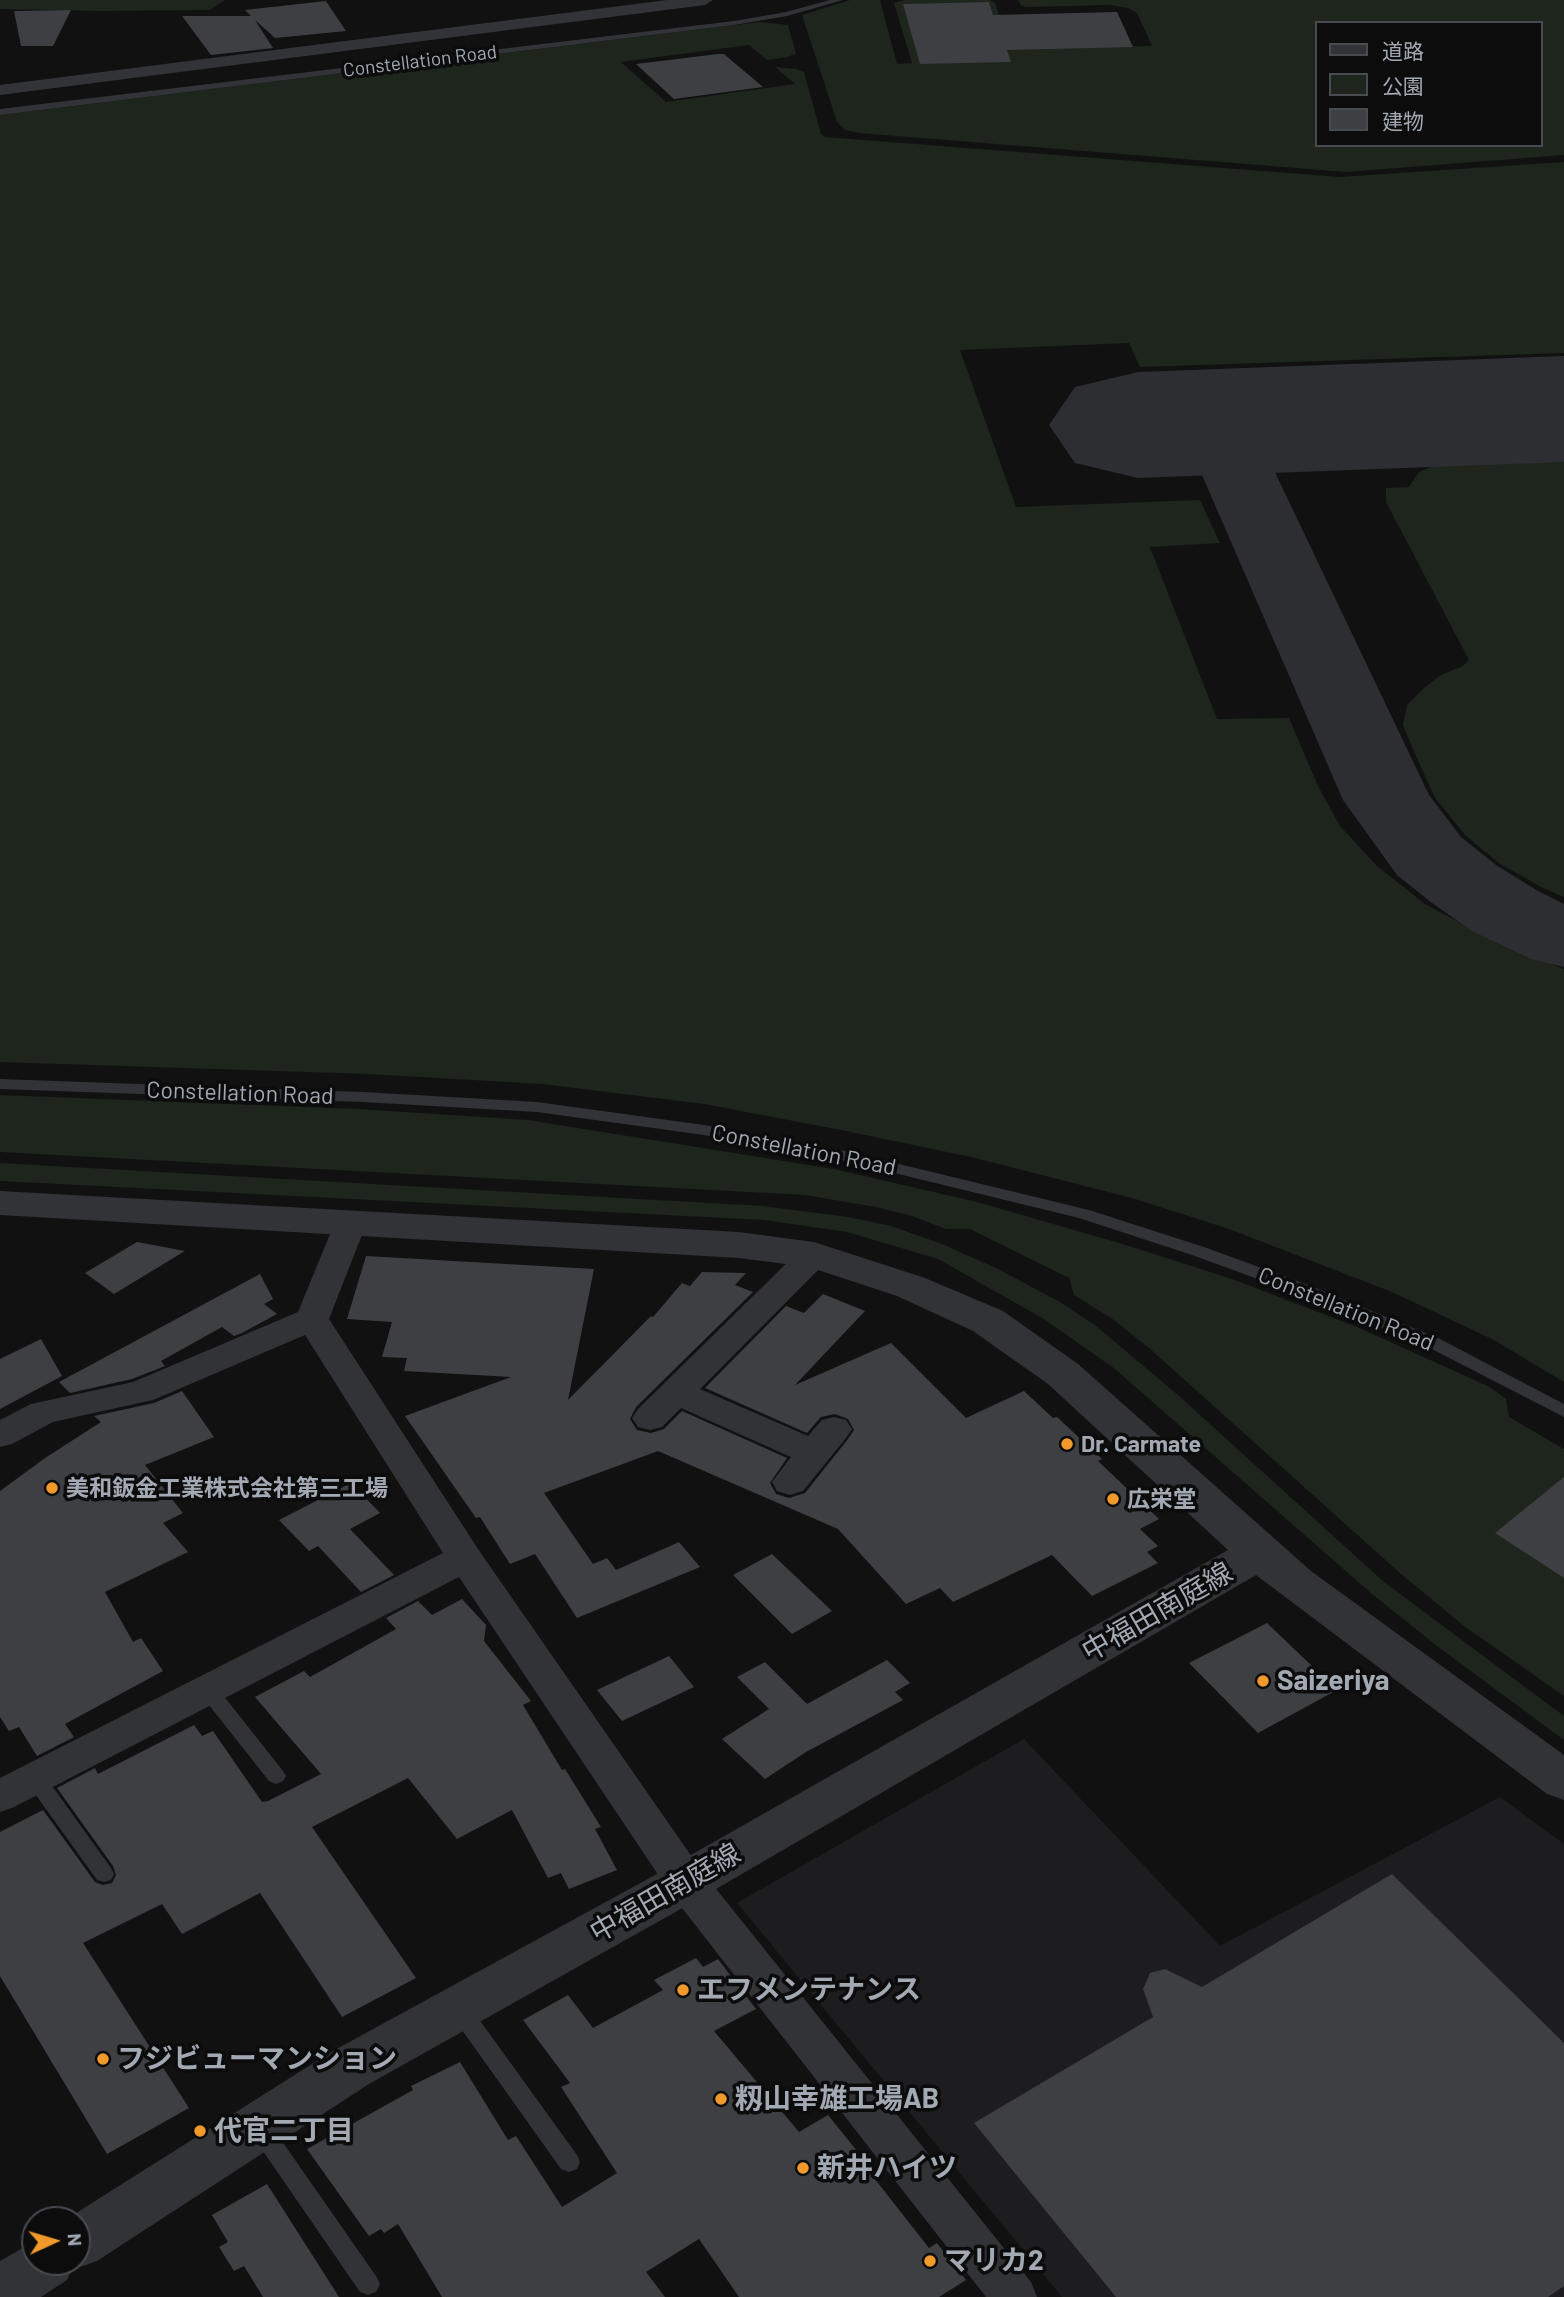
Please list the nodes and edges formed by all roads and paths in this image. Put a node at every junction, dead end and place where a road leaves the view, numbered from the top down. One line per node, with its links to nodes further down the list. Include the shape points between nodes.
1 (705, 0): 3 (street)
2 (839, 0): 4 (lane, Constellation Road, via 734,23)
3 (0, 90)
4 (0, 112)
5 (0, 1084): 11 (lane, Constellation Road, via 537,1107 704,1130 845,1156 1083,1214 1198,1251 1434,1343)
6 (0, 1203): 7 (street)
7 (351, 1222): 8 (street, via 739,1245); 9 (street)
8 (814, 1255): 10 (street); 15 (street, via 911,1287 988,1321 1063,1374)
9 (312, 1319): 13 (street, via 141,1392 43,1412); 16 (street)
10 (676, 1392): 12 (street); 14 (street, via 824,1441)
11 (1564, 1411)
12 (650, 1418)
13 (0, 1435)
14 (790, 1482)
15 (1259, 1553): 19 (street); 22 (street, 中福田南庭線)
16 (465, 1558): 17 (street); 22 (street)
17 (208, 1689): 18 (lane); 20 (street)
18 (276, 1776)
19 (1564, 1781)
20 (12, 1783): 21 (lane)
21 (104, 1874)
22 (686, 1882): 23 (street, 中福田南庭線); 30 (street)
23 (459, 2009): 24 (street, 中福田南庭線, via 350,2068); 25 (lane)
24 (259, 2128): 26 (street, 中福田南庭線); 28 (lane)
25 (569, 2162)
26 (91, 2234)
27 (25, 2276): 29 (street)
28 (368, 2284)
29 (0, 2292)
30 (1014, 2297)

